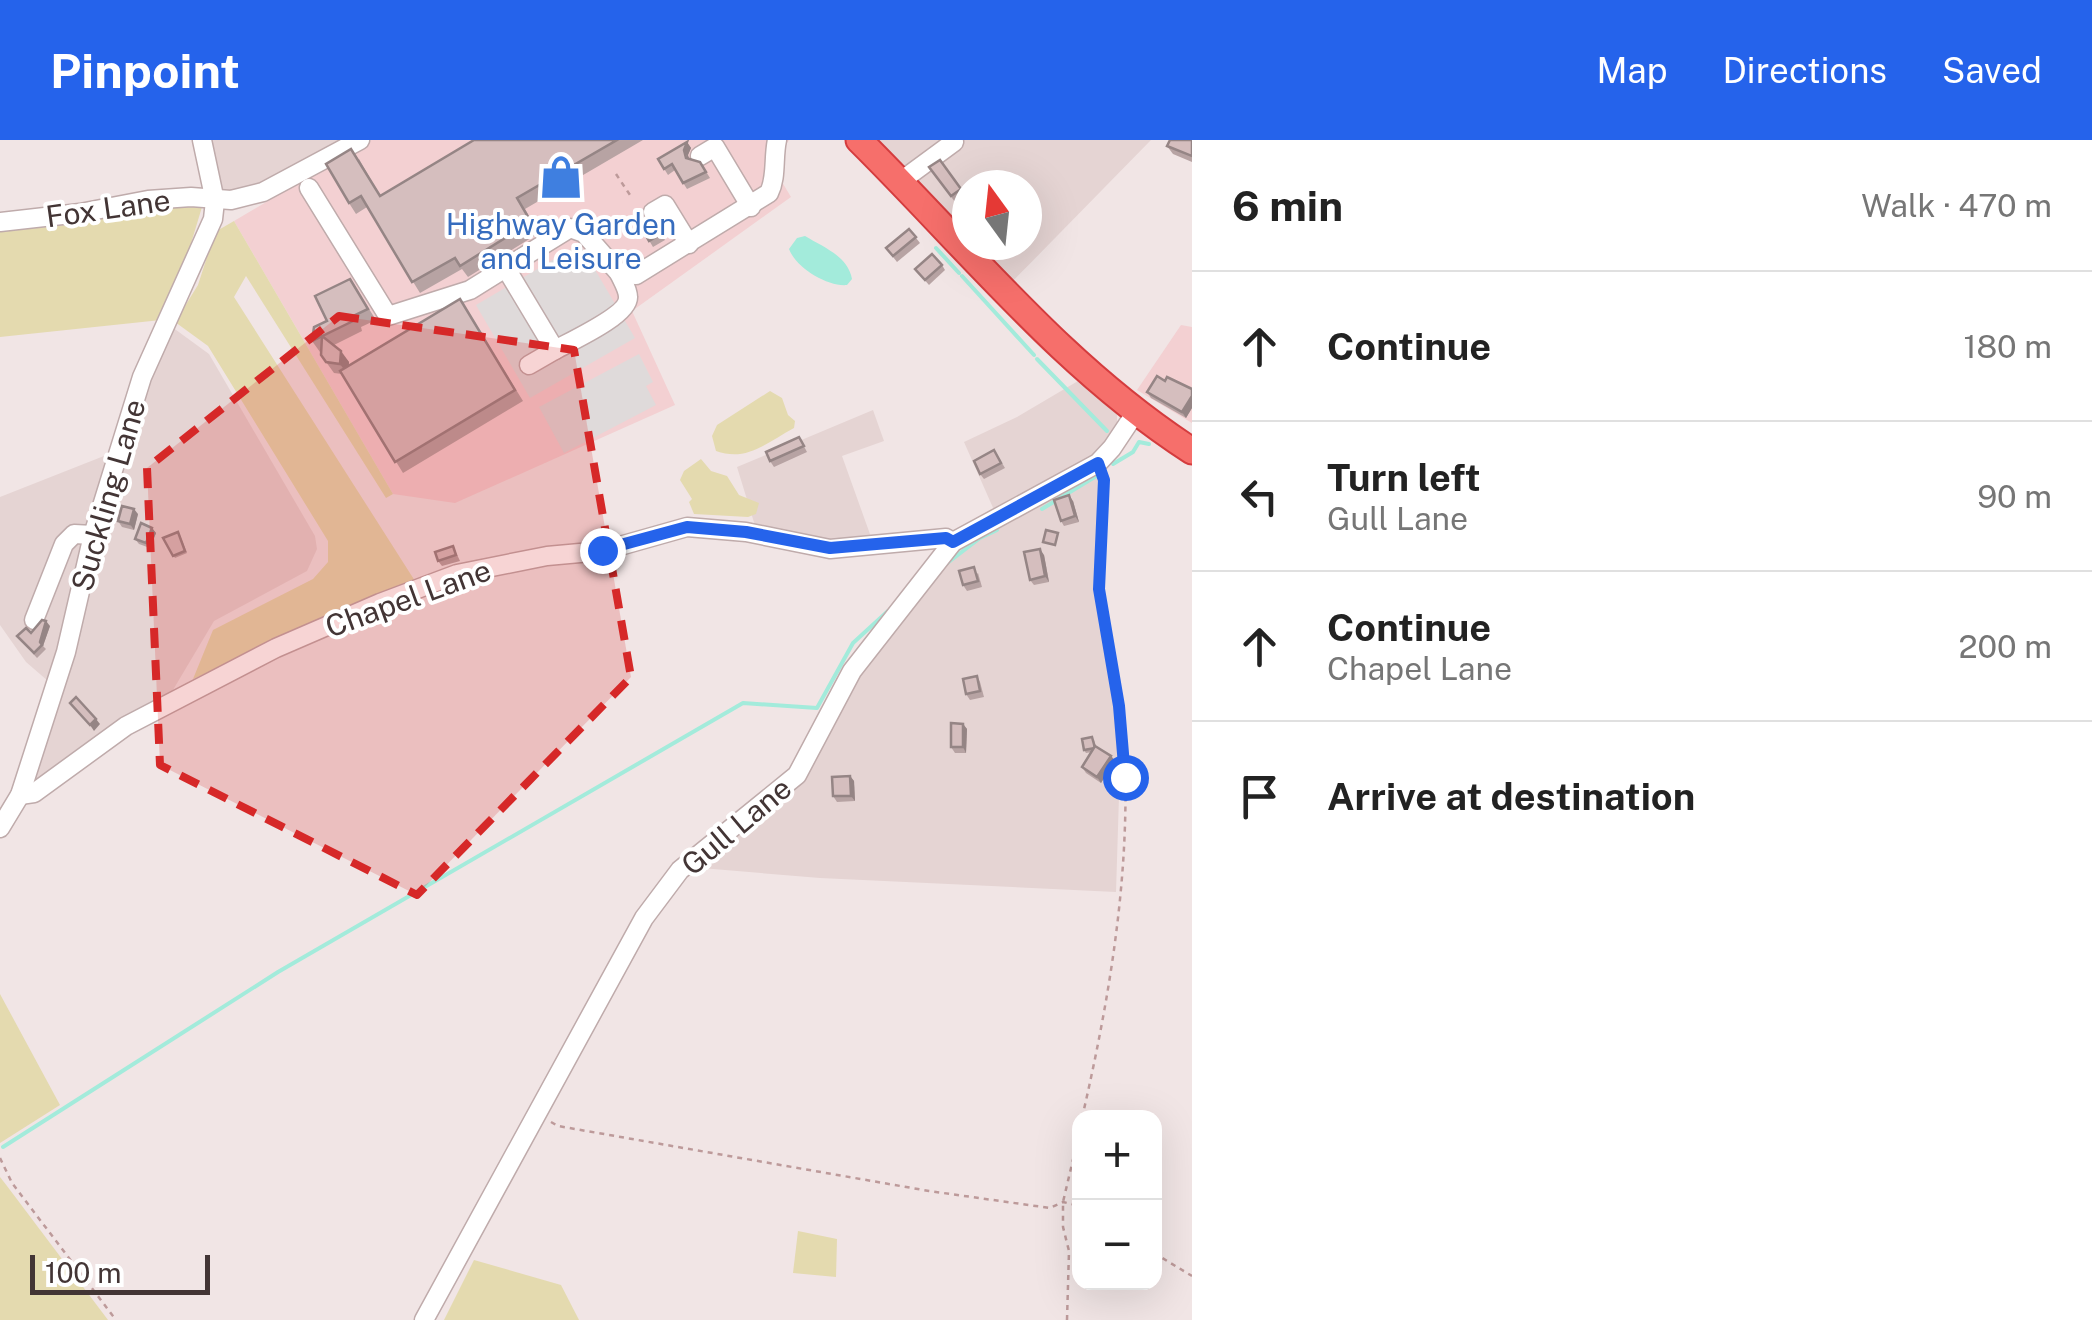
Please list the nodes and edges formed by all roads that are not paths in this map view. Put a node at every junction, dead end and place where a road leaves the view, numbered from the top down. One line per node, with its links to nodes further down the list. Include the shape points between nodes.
1 (202, 140): 9 (street)
2 (360, 140): 9 (street, Fox Lane, via 263,192)
3 (778, 140): 10 (street, via 774,182)
4 (859, 140): 7 (highway)
5 (954, 142): 7 (street)
6 (700, 156): 10 (street, via 715,147)
7 (901, 182): 18 (highway, via 1007,295)
8 (309, 188): 14 (street, via 388,316 470,290)
9 (215, 201): 12 (street, Fox Lane, via 148,200); 20 (street, Suckling Lane, via 213,219 142,377)
10 (751, 207): 13 (street)
11 (653, 212): 13 (street, via 665,205)
12 (0, 222)
13 (690, 244): 15 (street, via 636,275)
14 (511, 266): 15 (street, via 570,228 584,233); 16 (street, via 510,276)
15 (619, 273): 16 (street, via 626,305)
16 (556, 350): 17 (street)
17 (529, 364)
18 (1136, 412): 19 (highway); 21 (street, Gull Lane, via 1098,463)
19 (1192, 451)
20 (93, 535): 22 (street, via 74,534 64,544); 23 (street, Suckling Lane, via 66,652)
21 (953, 542): 23 (street, Chapel Lane, via 830,548 687,527 602,550 457,574 276,648 126,726 34,793); 25 (street, Gull Lane, via 852,670 797,775 680,870 644,918)
22 (34, 620)
23 (20, 795): 24 (street, Suckling Lane)
24 (0, 828)
25 (424, 1320)

